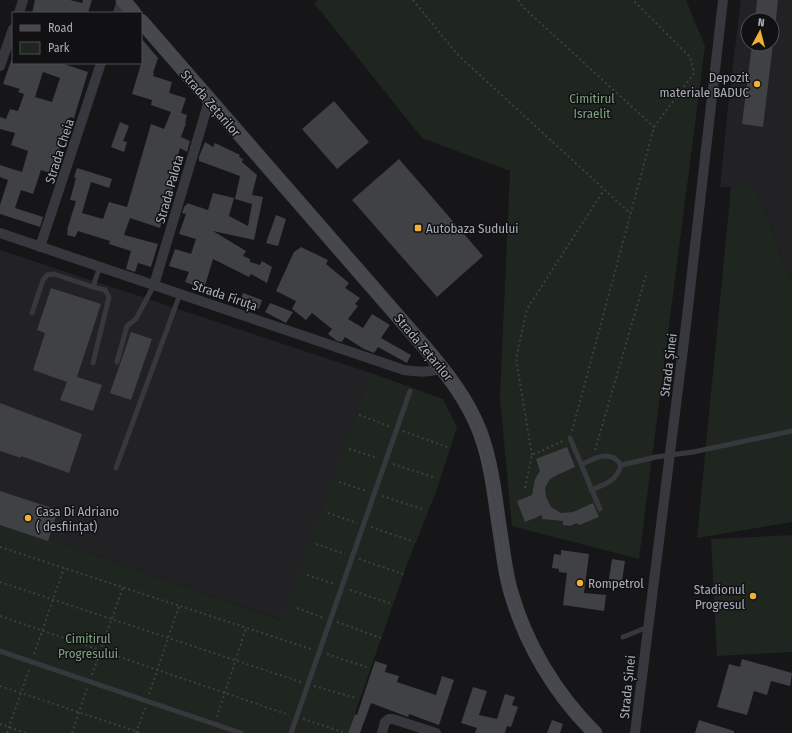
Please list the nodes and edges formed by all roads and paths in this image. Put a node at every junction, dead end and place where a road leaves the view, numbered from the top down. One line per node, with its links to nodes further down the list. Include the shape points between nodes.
1 (23, 0): 7 (street)
2 (123, 0): 8 (street); 9 (main road)
3 (413, 0): 16 (path, via 458,55)
4 (518, 0): 15 (path)
5 (633, 0): 15 (path, via 690,57 694,73)
6 (723, 0): 33 (street, Strada Șinei)
7 (19, 12)
8 (118, 12)
9 (133, 12)
10 (142, 22): 14 (main road, Strada Zețarilor)
11 (12, 32): 13 (street)
12 (102, 64): 19 (street, Strada Cheia)
13 (0, 66)
14 (209, 101): 22 (street, Strada Palota); 28 (main road, Strada Zețarilor)
15 (654, 128): 17 (path)
16 (604, 190): 17 (path); 32 (path, via 526,309 516,359)
17 (631, 214): 31 (path)
18 (0, 233): 19 (street, Strada Firuța)
19 (40, 246): 20 (street, Strada Firuța)
20 (100, 266): 22 (street, Strada Firuța); 23 (lane)
21 (647, 272): 34 (path)
22 (154, 285): 24 (street, Strada Firuța); 26 (lane, via 136,319 127,326)
23 (93, 286): 25 (lane, via 54,274 47,275); 27 (lane, via 104,290 110,297)
24 (180, 294): 28 (street, Strada Firuța, via 404,370 430,372); 37 (lane)
25 (32, 313)
26 (117, 362)
27 (93, 363)
28 (443, 368): 83 (main road, Strada Zețarilor, via 468,406 484,445 510,587 517,611 527,635 555,685 568,704)
29 (410, 391): 56 (lane)
30 (792, 431): 33 (lane)
31 (570, 438): 32 (path); 35 (lane)
32 (532, 454): 38 (path)
33 (669, 455): 36 (lane); 49 (street, Strada Șinei)
34 (592, 459): 35 (lane); 36 (lane, via 608,456)
35 (581, 465): 39 (lane)
36 (621, 465): 39 (lane, via 618,476)
37 (116, 468)
38 (525, 488)
39 (591, 490): 40 (lane)
40 (600, 509)
41 (0, 547): 42 (path)
42 (64, 568): 44 (path); 45 (path)
43 (0, 582): 45 (path)
44 (123, 587): 46 (path); 48 (path)
45 (53, 600): 48 (path); 51 (path)
46 (179, 606): 50 (path); 53 (path)
47 (0, 616): 51 (path)
48 (112, 619): 53 (path); 55 (path)
49 (648, 627): 52 (lane); 84 (street, Strada Șinei)
50 (246, 628): 56 (path); 57 (path)
51 (42, 631): 55 (path); 58 (path)
52 (623, 638)
53 (168, 639): 57 (path); 60 (path)
54 (0, 651): 58 (lane)
55 (101, 651): 60 (path); 61 (path)
56 (319, 651): 59 (path); 62 (lane)
57 (235, 661): 62 (path); 65 (path)
58 (32, 662): 61 (lane); 64 (path)
59 (369, 668)
60 (157, 670): 65 (path); 67 (path)
61 (90, 682): 67 (lane); 68 (path)
62 (308, 684): 66 (path); 69 (lane)
63 (0, 686): 64 (path)
64 (21, 693): 68 (path); 72 (path)
65 (224, 693): 69 (path); 70 (path, via 215,723)
66 (356, 698)
67 (147, 701): 70 (lane); 73 (path)
68 (79, 712): 73 (path); 76 (path)
69 (296, 717): 79 (lane); 80 (path)
70 (212, 723): 78 (lane)
71 (0, 724): 72 (path)
72 (9, 727): 74 (path); 75 (path)
73 (136, 732): 77 (path)
74 (7, 733)
75 (26, 733)
76 (72, 733)
77 (141, 733)
78 (241, 733)
79 (291, 733)
80 (346, 733)
81 (382, 733): 82 (street, via 389,719)
82 (436, 733)
83 (595, 733)
84 (635, 733)

